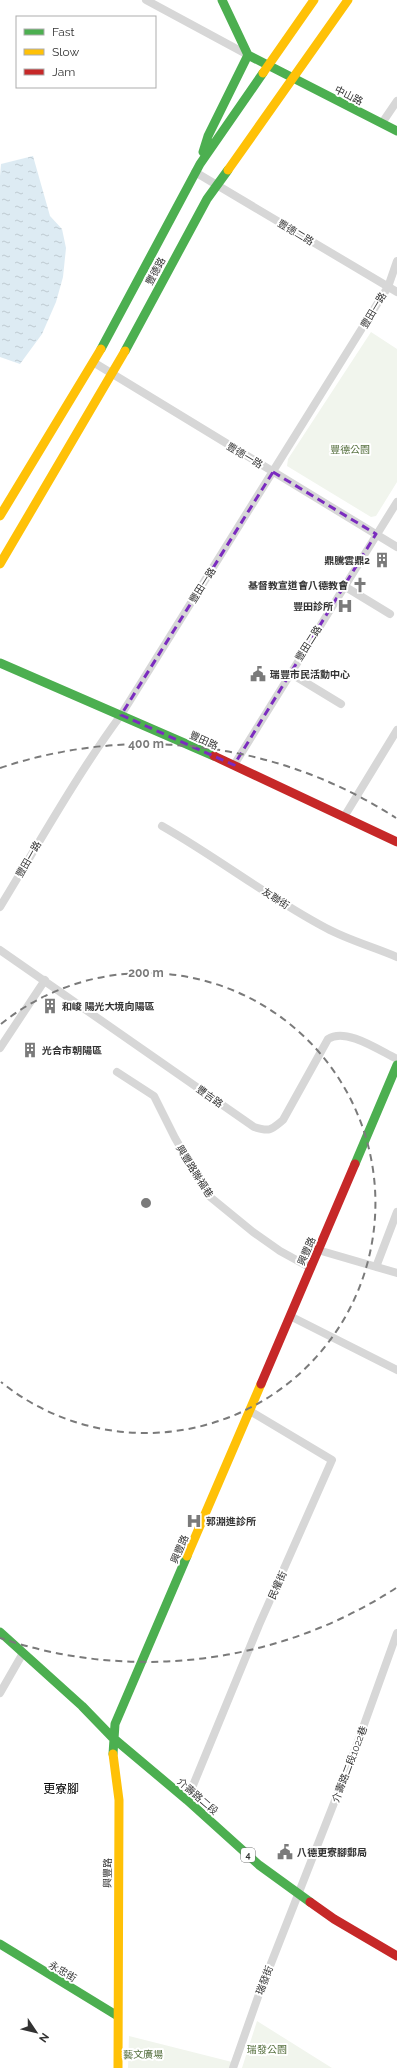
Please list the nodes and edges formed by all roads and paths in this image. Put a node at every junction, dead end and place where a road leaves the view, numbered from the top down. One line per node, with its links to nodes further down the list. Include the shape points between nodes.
1 (146, 0): 5 (street)
2 (222, 0): 5 (main road)
3 (314, 0): 6 (main road, 豐德路)
4 (348, 0): 7 (main road, 豐德路)
5 (248, 55): 6 (main road, 中山路); 11 (main road, via 208,136)
6 (267, 66): 7 (main road, 中山路); 11 (main road, 豐德路)
7 (292, 78): 9 (main road, 中山路); 12 (main road, 豐德路)
8 (397, 101): 9 (street)
9 (382, 123): 10 (main road, 中山路)
10 (397, 131)
11 (197, 168): 12 (street, 豐德二路); 16 (main road, 豐德路)
12 (216, 185): 14 (street, 豐德二路); 17 (main road, 豐德路)
13 (397, 260): 14 (street, 豐田一路)
14 (388, 287): 15 (street, 豐德二路); 18 (street, 豐田一路)
15 (397, 292)
16 (93, 362): 17 (street, 豐德一路); 20 (main road, 豐德路)
17 (112, 374): 18 (street, 豐德一路); 23 (main road, 豐德路)
18 (273, 472): 21 (street, 豐德一路); 29 (street, 豐田一路)
19 (397, 502): 21 (street, 豐田二路)
20 (0, 516)
21 (376, 534): 22 (street, 豐德一路); 24 (street, 豐田二路)
22 (397, 547)
23 (0, 564)
24 (344, 586): 25 (street); 27 (street, 豐田二路)
25 (390, 614)
26 (0, 663): 29 (main road, 豐田路)
27 (290, 673): 28 (street); 31 (street, 豐田二路)
28 (341, 704)
29 (121, 715): 31 (main road, 豐田路); 35 (street, 豐田一路, via 43,832)
30 (397, 730): 32 (street)
31 (234, 765): 32 (main road, 豐田路)
32 (344, 817): 34 (main road, 豐田路)
33 (162, 826): 37 (street, 友聯街, via 328,929)
34 (397, 842)
35 (0, 907)
36 (0, 950): 38 (street, 豐吉路)
37 (397, 957)
38 (45, 980): 39 (street); 40 (street, 豐吉路, via 254,1127 266,1131 283,1120 328,1039 334,1035 346,1035)
39 (0, 1047)
40 (397, 1060)
41 (397, 1065): 44 (main road, 興豐路)
42 (117, 1072): 46 (street, 興豐路聯福巷, via 154,1096 209,1196 253,1232)
43 (397, 1212): 45 (street)
44 (318, 1250): 45 (street); 46 (main road, 興豐路)
45 (376, 1267): 47 (street)
46 (311, 1268): 48 (main road, 興豐路)
47 (397, 1273)
48 (290, 1316): 49 (street); 50 (main road, 興豐路)
49 (397, 1370)
50 (250, 1411): 55 (main road, 興豐路); 56 (street, 民權街, via 332,1460 259,1625)
51 (0, 1632): 53 (main road, 介壽路二段 / 4)
52 (397, 1632): 57 (street, 介壽路二段1022巷)
53 (24, 1653): 54 (street); 55 (main road, 介壽路二段 / 4)
54 (0, 1693)
55 (112, 1736): 56 (main road, 介壽路二段 / 4); 60 (main road, 興豐路, via 119,1794)
56 (187, 1800): 57 (main road, 介壽路二段 / 4, via 259,1865)
57 (299, 1894): 59 (main road, 介壽路二段 / 4, via 334,1919); 62 (street, 瑞發街, via 261,1988)
58 (0, 1944): 60 (main road, 永忠街)
59 (397, 1956)
60 (116, 2015): 61 (main road, 興豐路)
61 (118, 2068)
62 (233, 2068)

